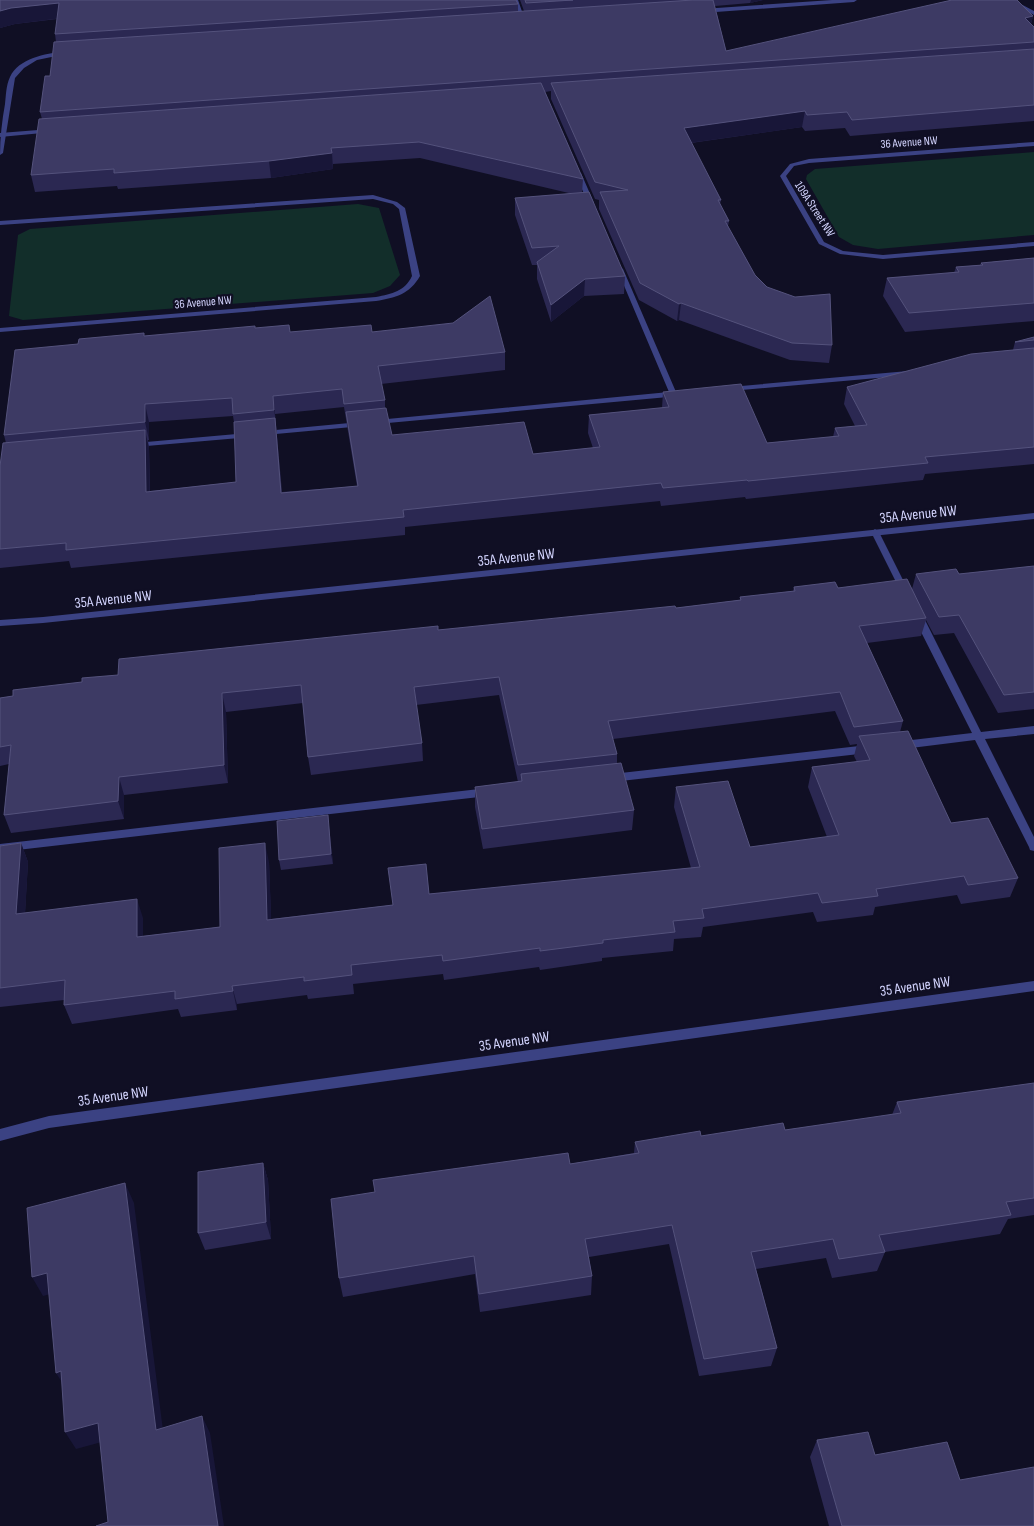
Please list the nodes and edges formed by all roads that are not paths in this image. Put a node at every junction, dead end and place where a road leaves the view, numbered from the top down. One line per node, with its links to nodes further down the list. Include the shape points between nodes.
1 (515, 0): 6 (street)
2 (854, 0): 4 (street)
3 (1009, 0): 5 (street)
4 (691, 12)
5 (1034, 13)
6 (524, 22): 7 (street); 8 (street)
7 (533, 22)
8 (514, 23)
9 (69, 52): 11 (street, via 30,60 16,71)
10 (63, 130): 11 (street)
11 (1, 135): 13 (street)
12 (1034, 144): 14 (street, 36 Avenue NW, via 809,161)
13 (0, 153)
14 (787, 168): 18 (street, 109A Street NW, via 783,176 785,183 822,243 842,253 883,257)
15 (576, 169): 16 (street)
16 (596, 214)
17 (0, 223): 20 (street, 36 Avenue NW, via 357,196 383,198 402,208 416,276 408,290 376,299)
18 (1034, 244)
19 (615, 259): 23 (street)
20 (0, 330)
21 (917, 372): 22 (street)
22 (722, 390)
23 (674, 394): 24 (street); 25 (street)
24 (684, 394)
25 (129, 446)
26 (1034, 516): 27 (street, 35A Avenue NW)
27 (875, 532): 28 (street, 35A Avenue NW); 30 (street)
28 (0, 623)
29 (1034, 730): 30 (street)
30 (980, 737): 31 (street); 34 (street)
31 (604, 779)
32 (495, 792): 33 (street)
33 (0, 848)
34 (1034, 848)
35 (1034, 986): 36 (street, 35 Avenue NW, via 49,1122)
36 (0, 1135)

